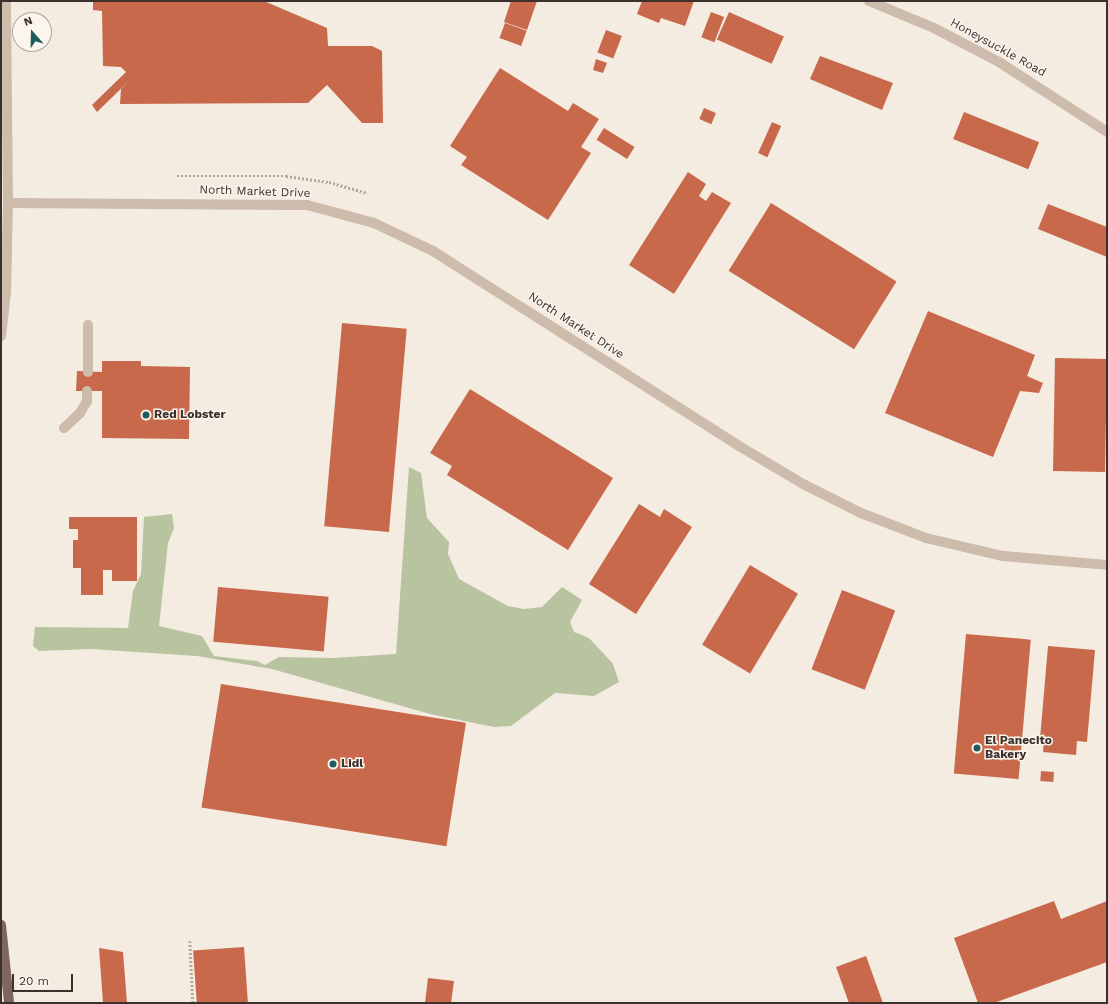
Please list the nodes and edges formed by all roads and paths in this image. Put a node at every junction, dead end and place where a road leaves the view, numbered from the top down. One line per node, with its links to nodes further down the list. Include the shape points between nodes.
1 (6, 1): 6 (street)
2 (869, 1): 3 (street, Honeysuckle Road, via 934,28 999,62)
3 (1107, 132)
4 (177, 176): 5 (path, via 286,176 329,182)
5 (367, 193)
6 (8, 203): 8 (street, via 6,292); 12 (street, North Market Drive, via 307,205 374,223 433,251 739,446 806,486 861,513 926,538 1003,556)
7 (88, 325): 9 (street)
8 (1, 336)
9 (88, 372)
10 (87, 391): 11 (street, via 88,400 80,413)
11 (64, 428)
12 (1107, 565)
13 (1, 925): 15 (main road)
14 (190, 941): 16 (path)
15 (9, 1003)
16 (193, 1003)

